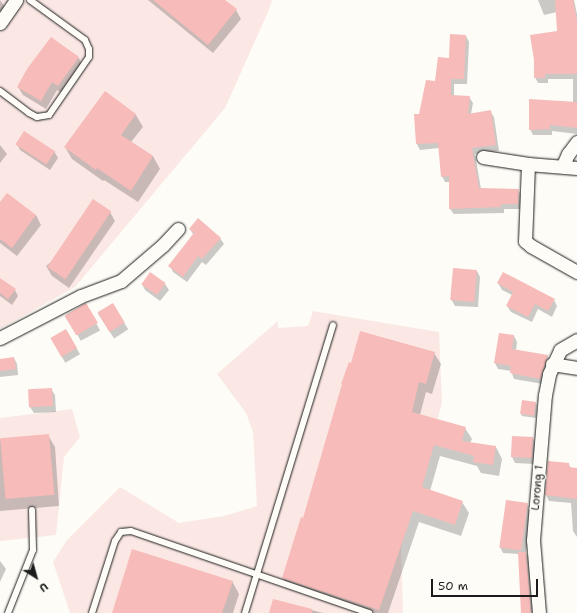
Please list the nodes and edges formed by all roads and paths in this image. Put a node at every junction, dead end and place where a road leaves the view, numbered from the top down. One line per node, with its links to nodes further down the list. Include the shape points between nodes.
1 (16, 0): 3 (street)
2 (30, 0): 4 (lane, via 84,40 89,49 89,57 49,115 37,117)
3 (0, 23)
4 (0, 91)
5 (577, 142): 8 (street)
6 (483, 157): 7 (street)
7 (528, 164): 8 (street); 11 (street, via 525,241)
8 (563, 165): 9 (street)
9 (577, 168)
10 (178, 229): 13 (street, via 120,281 81,296)
11 (577, 272)
12 (333, 325): 18 (lane)
13 (0, 338)
14 (577, 340): 15 (street, via 560,350)
15 (552, 364): 16 (street); 23 (street, Lorong 1, via 545,395 533,540)
16 (577, 368)
17 (32, 510): 19 (lane, via 33,550)
18 (257, 574): 20 (lane, via 131,531 121,532 115,542); 21 (lane); 22 (lane)
19 (8, 613)
20 (92, 613)
21 (245, 613)
22 (369, 613)
23 (539, 613)

